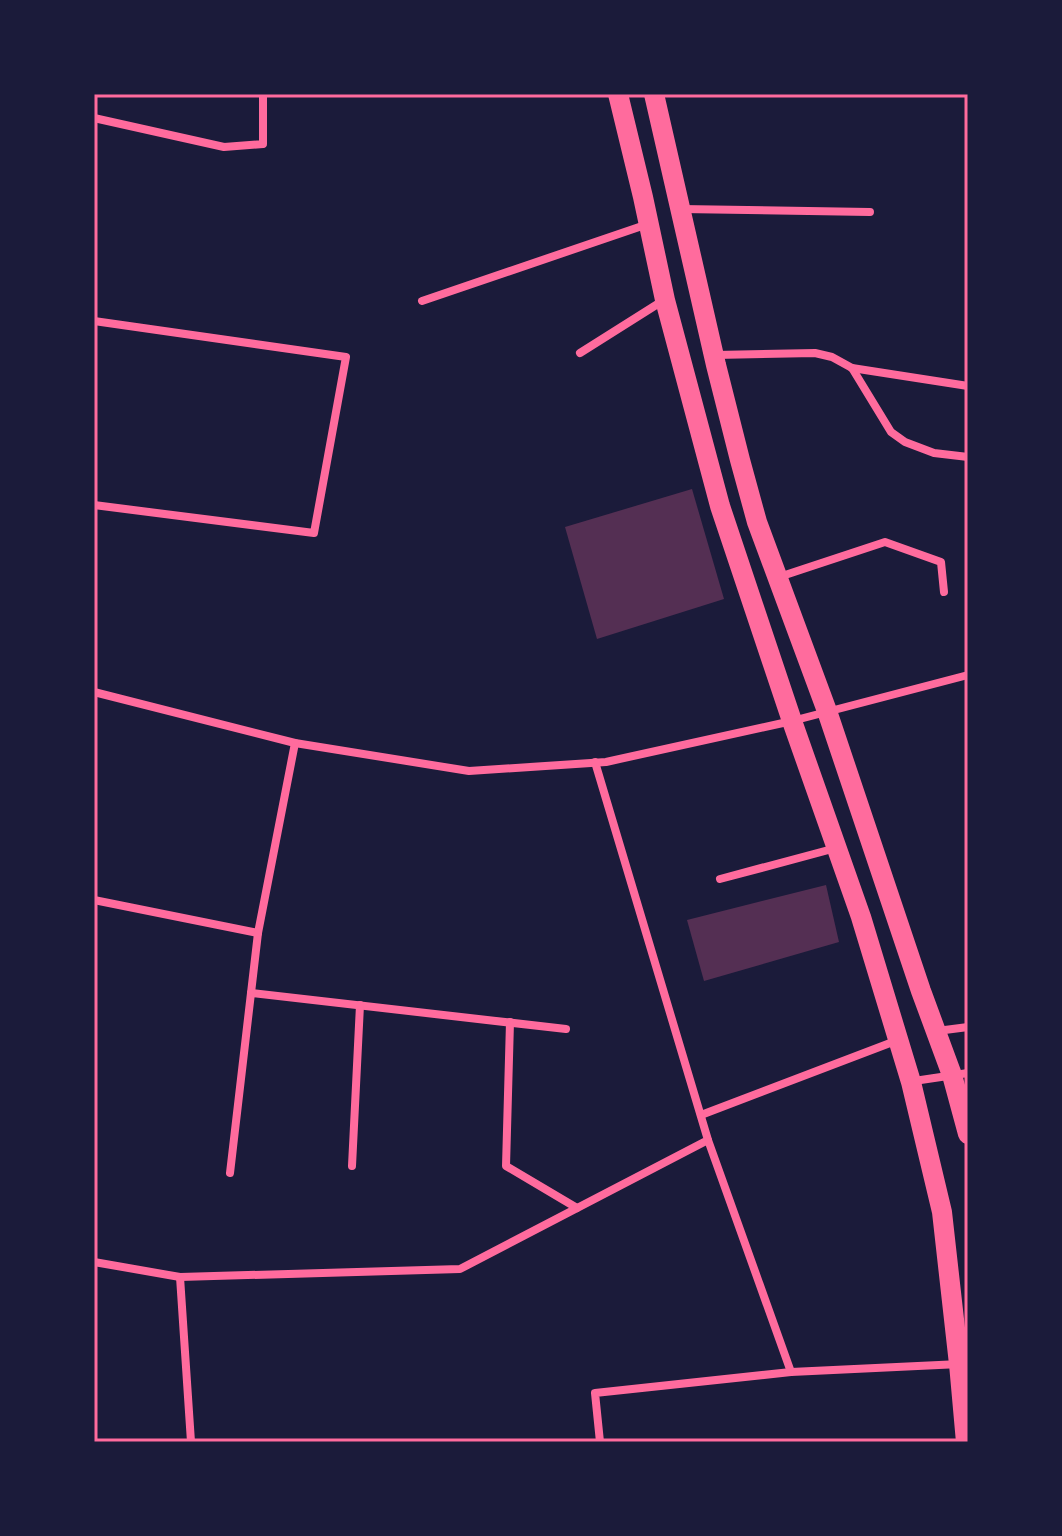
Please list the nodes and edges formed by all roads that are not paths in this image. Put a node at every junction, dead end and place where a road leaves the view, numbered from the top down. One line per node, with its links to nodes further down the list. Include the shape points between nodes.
1 (263, 94): 4 (street, via 263,144 224,147)
2 (618, 94): 7 (main road)
3 (654, 94): 5 (main road)
4 (94, 118)
5 (680, 209): 6 (street); 12 (main road)
6 (870, 212)
7 (649, 224): 8 (main road); 9 (street)
8 (665, 300): 11 (street); 22 (main road, via 720,506)
9 (422, 301)
10 (94, 321): 16 (street, via 346,357 314,533)
11 (580, 353)
12 (714, 355): 13 (street, via 815,353); 17 (main road, via 750,497)
13 (852, 368): 14 (street); 15 (street, via 891,432 934,453)
14 (968, 386)
15 (968, 457)
16 (94, 505)
17 (778, 578): 18 (street, via 885,542 941,562); 21 (main road)
18 (944, 592)
19 (968, 675): 21 (street)
20 (94, 692): 23 (street)
21 (827, 711): 22 (street); 34 (main road)
22 (792, 721): 24 (street); 25 (main road)
23 (295, 743): 24 (street, via 469,771); 28 (street)
24 (595, 762): 38 (street)
25 (837, 847): 26 (street); 35 (main road)
26 (720, 879)
27 (94, 900): 28 (street)
28 (258, 933): 29 (street)
29 (251, 993): 30 (street); 42 (street)
30 (360, 1005): 31 (street); 41 (street)
31 (510, 1022): 33 (street); 43 (street, via 506,1166)
32 (968, 1027): 34 (street)
33 (566, 1029)
34 (936, 1031): 36 (main road)
35 (898, 1040): 37 (main road); 38 (street)
36 (960, 1074): 37 (street); 39 (main road)
37 (911, 1082): 46 (main road, via 942,1212)
38 (701, 1115): 40 (street)
39 (968, 1134)
40 (708, 1140): 43 (street); 47 (street)
41 (352, 1166)
42 (230, 1173)
43 (577, 1208): 45 (street, via 460,1269)
44 (94, 1262): 45 (street)
45 (180, 1277): 48 (street)
46 (964, 1364): 47 (street); 50 (main road)
47 (791, 1372): 49 (street, via 595,1393)
48 (191, 1442)
49 (600, 1442)
50 (966, 1442)

